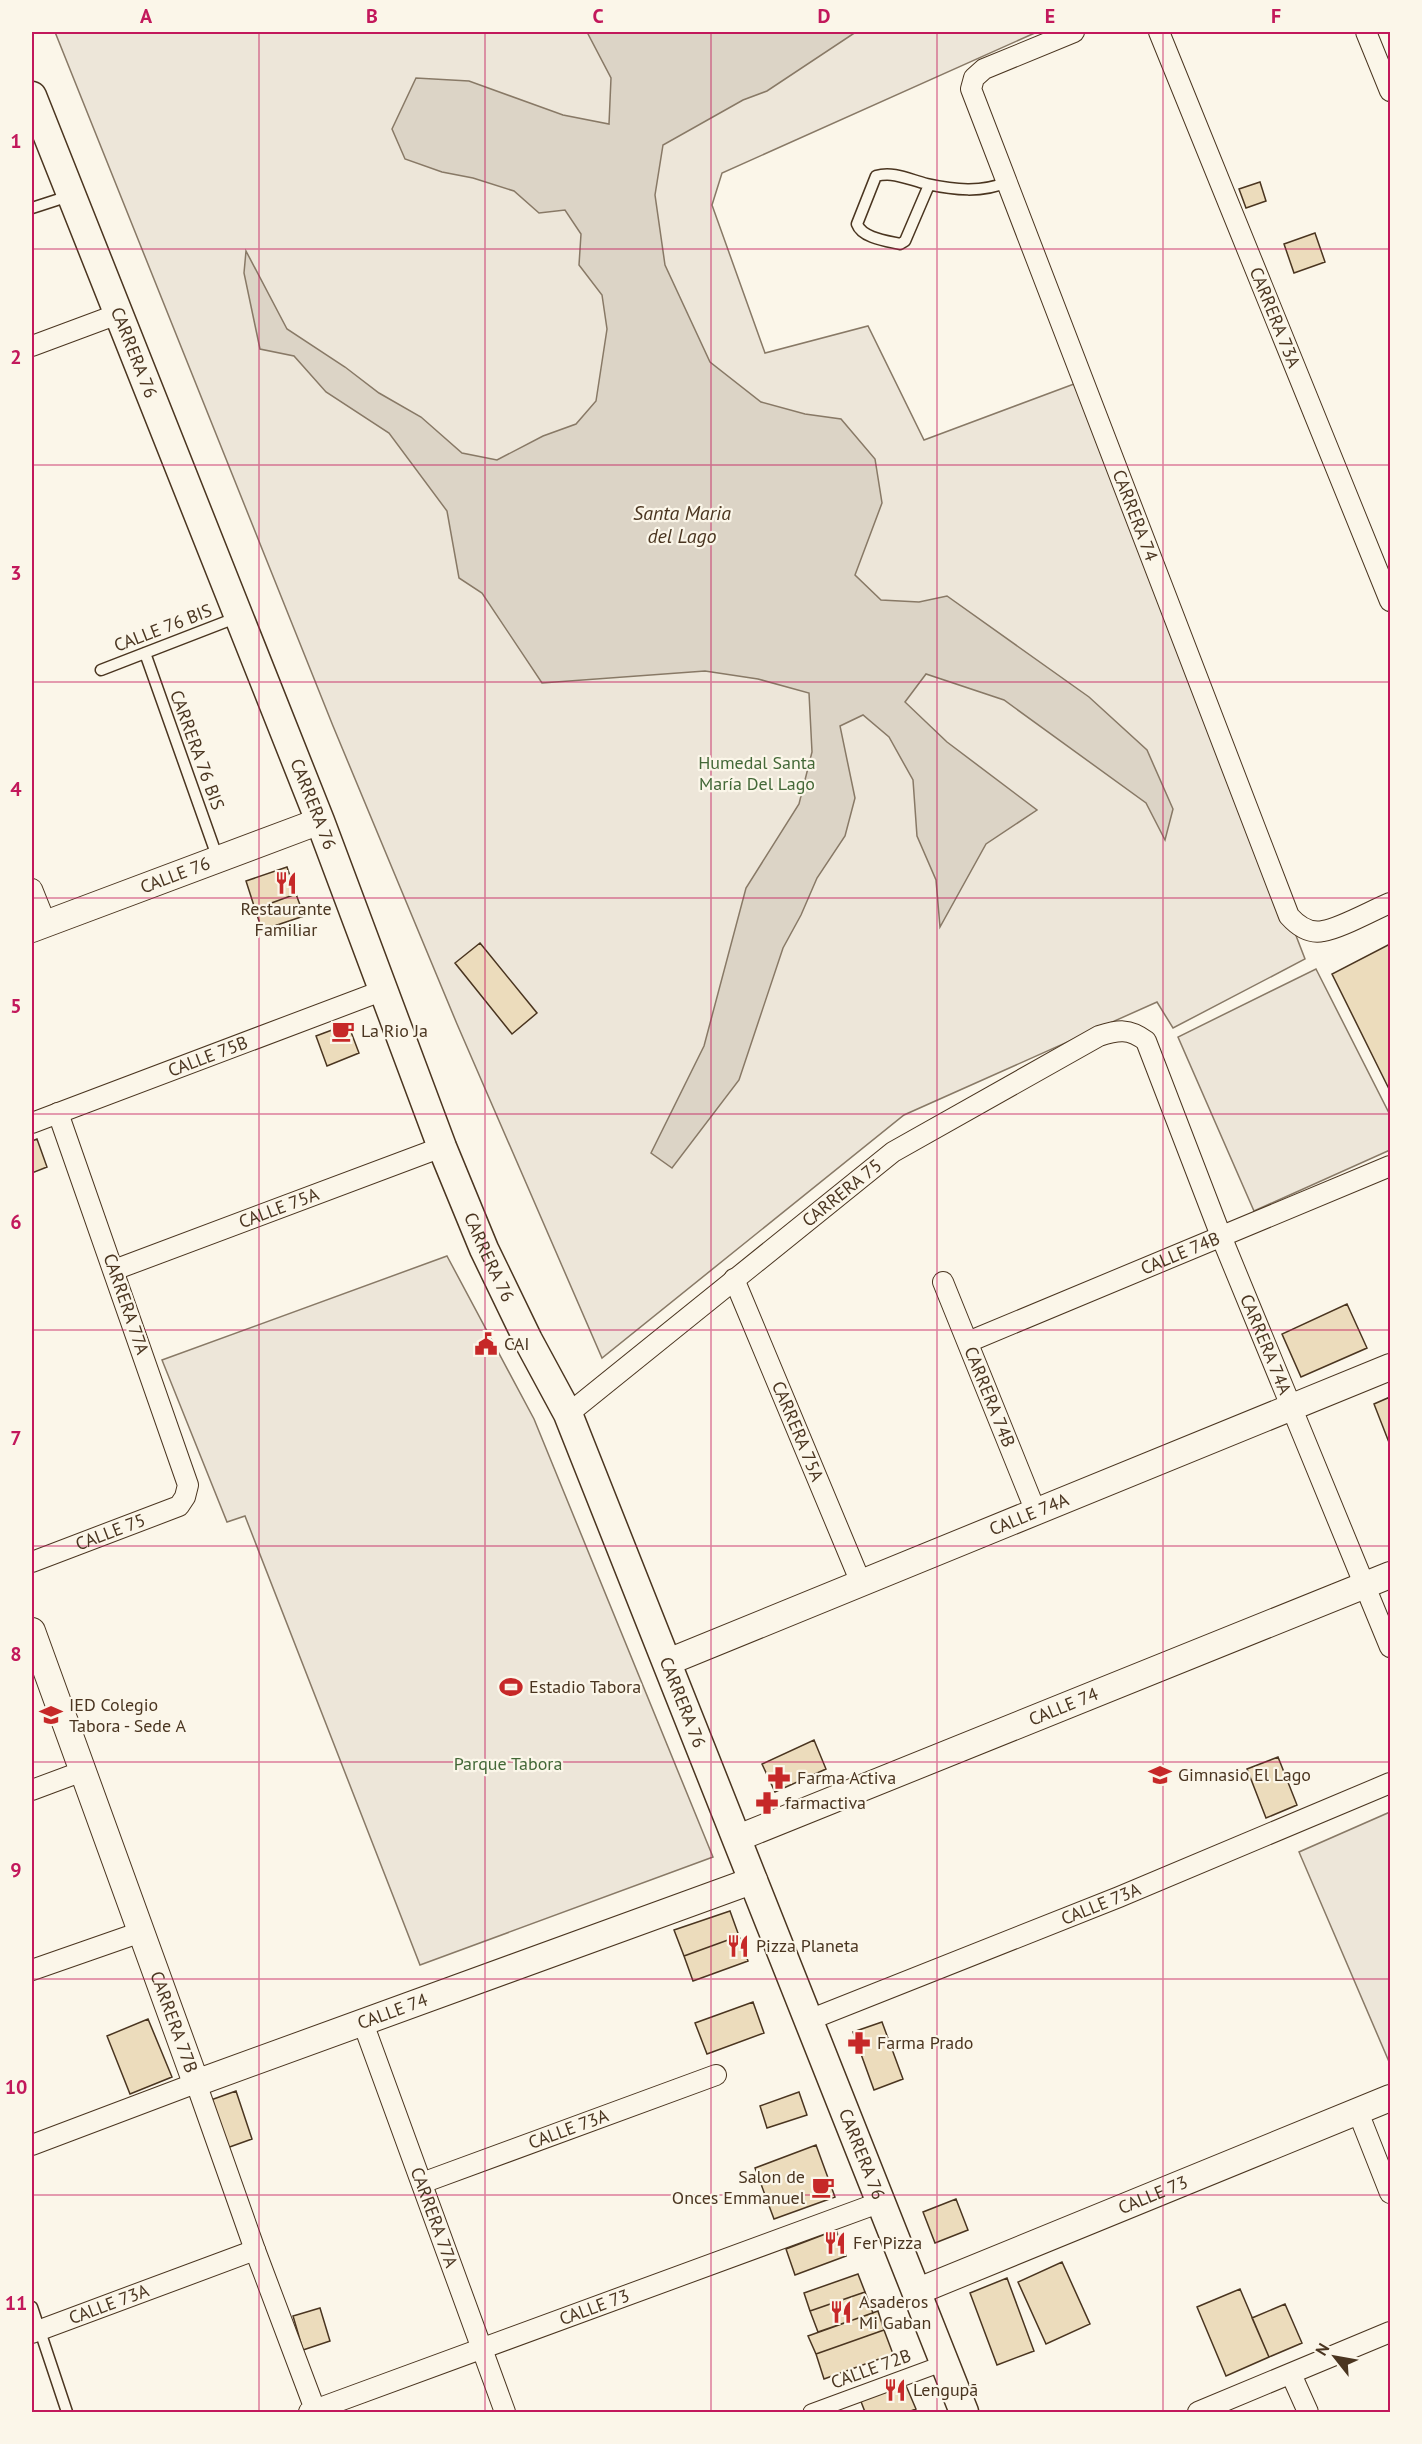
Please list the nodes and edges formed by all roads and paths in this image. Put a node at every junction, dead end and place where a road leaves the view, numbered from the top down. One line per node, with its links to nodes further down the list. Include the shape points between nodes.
1 (1074, 32): 7 (street, CARRERA 74, via 984,69 974,78 971,89)
2 (1158, 32): 13 (street, CARRERA 73A)
3 (1366, 32): 4 (street)
4 (1390, 91)
5 (32, 96): 6 (main road, CARRERA 76)
6 (37, 127): 9 (main road, CARRERA 76)
7 (1007, 182): 8 (lane, via 974,190); 20 (street, CARRERA 74, via 1289,916 1305,929 1323,932)
8 (929, 185): 8 (lane, via 888,173 876,176 858,229 900,244 905,241)
9 (70, 195): 10 (lane); 11 (main road, CARRERA 76)
10 (32, 208)
11 (118, 314): 12 (street); 14 (main road, CARRERA 76)
12 (32, 346)
13 (1390, 601)
14 (238, 617): 15 (lane, CALLE 76 BIS); 17 (main road, CARRERA 76)
15 (145, 653): 16 (lane, CALLE 76 BIS); 18 (lane, CARRERA 76 BIS)
16 (100, 670)
17 (320, 821): 18 (street, CALLE 76); 22 (main road, CARRERA 76)
18 (219, 859): 21 (street, CALLE 76)
19 (32, 889): 21 (street)
20 (1390, 903)
21 (39, 927)
22 (384, 990): 24 (street, CALLE 75B); 26 (main road, CARRERA 76)
23 (1146, 1041): 28 (street, CARRERA 74A); 30 (street, CARRERA 75, via 1118,1030 1099,1036 893,1152)
24 (58, 1113): 25 (street, CALLE 75B); 29 (street, CARRERA 77A)
25 (32, 1123)
26 (442, 1148): 29 (street, CALLE 75A); 35 (main road, CARRERA 76, via 484,1249)
27 (1390, 1166): 28 (street, CALLE 74B)
28 (1221, 1236): 32 (street, CALLE 74B); 34 (street, CARRERA 74A)
29 (114, 1270): 36 (street, CARRERA 77A, via 188,1485)
30 (734, 1279): 35 (street, CARRERA 75); 40 (street, CARRERA 75A)
31 (943, 1282): 32 (street, CARRERA 74B)
32 (968, 1342): 37 (street, CARRERA 74B)
33 (1390, 1367): 34 (street, CALLE 74A)
34 (1293, 1407): 37 (street, CALLE 74A); 41 (street, CARRERA 74A)
35 (568, 1414): 44 (main road, CARRERA 76)
36 (185, 1497): 38 (street, CALLE 75, via 179,1506)
37 (1036, 1512): 40 (street, CALLE 74A)
38 (32, 1562)
39 (1390, 1575): 41 (street, CALLE 74)
40 (861, 1584): 44 (street, CALLE 74A)
41 (1366, 1585): 43 (street, CARRERA 74A); 48 (street, CALLE 74)
42 (32, 1631): 45 (street, CARRERA 77B)
43 (1390, 1647)
44 (668, 1662): 48 (main road, CARRERA 76)
45 (83, 1771): 47 (street); 50 (street, CARRERA 77B)
46 (1390, 1783): 52 (street, CALLE 73A, via 1119,1897)
47 (32, 1790)
48 (738, 1838): 49 (main road, CARRERA 76)
49 (754, 1880): 52 (main road, CARRERA 76); 53 (street, CALLE 74)
50 (141, 1932): 51 (street); 55 (street, CARRERA 77B)
51 (32, 1970)
52 (809, 2020): 61 (main road, CARRERA 76)
53 (363, 2023): 55 (street, CALLE 74); 59 (street, CARRERA 77A)
54 (716, 2074): 59 (street, CALLE 73A)
55 (196, 2083): 58 (street, CALLE 74); 62 (street, CARRERA 77B)
56 (1390, 2098): 57 (street, CALLE 73)
57 (1358, 2112): 60 (street); 63 (street, CALLE 73)
58 (32, 2145)
59 (422, 2183): 67 (street, CARRERA 77A)
60 (1390, 2193)
61 (881, 2202): 63 (main road, CARRERA 76); 67 (street, CALLE 73)
62 (255, 2250): 65 (street, CALLE 73A); 71 (street, CARRERA 77B)
63 (916, 2292): 68 (main road, CARRERA 76)
64 (32, 2307): 65 (lane)
65 (36, 2332): 70 (lane)
66 (1390, 2332): 69 (street)
67 (482, 2350): 71 (street, CALLE 73); 72 (street, CARRERA 77A)
68 (944, 2363): 73 (street, CALLE 72B); 74 (main road, CARRERA 76)
69 (1292, 2374): 75 (street); 76 (street)
70 (67, 2412)
71 (314, 2412)
72 (505, 2412)
73 (811, 2412)
74 (963, 2412)
75 (1198, 2412)
76 (1308, 2412)

